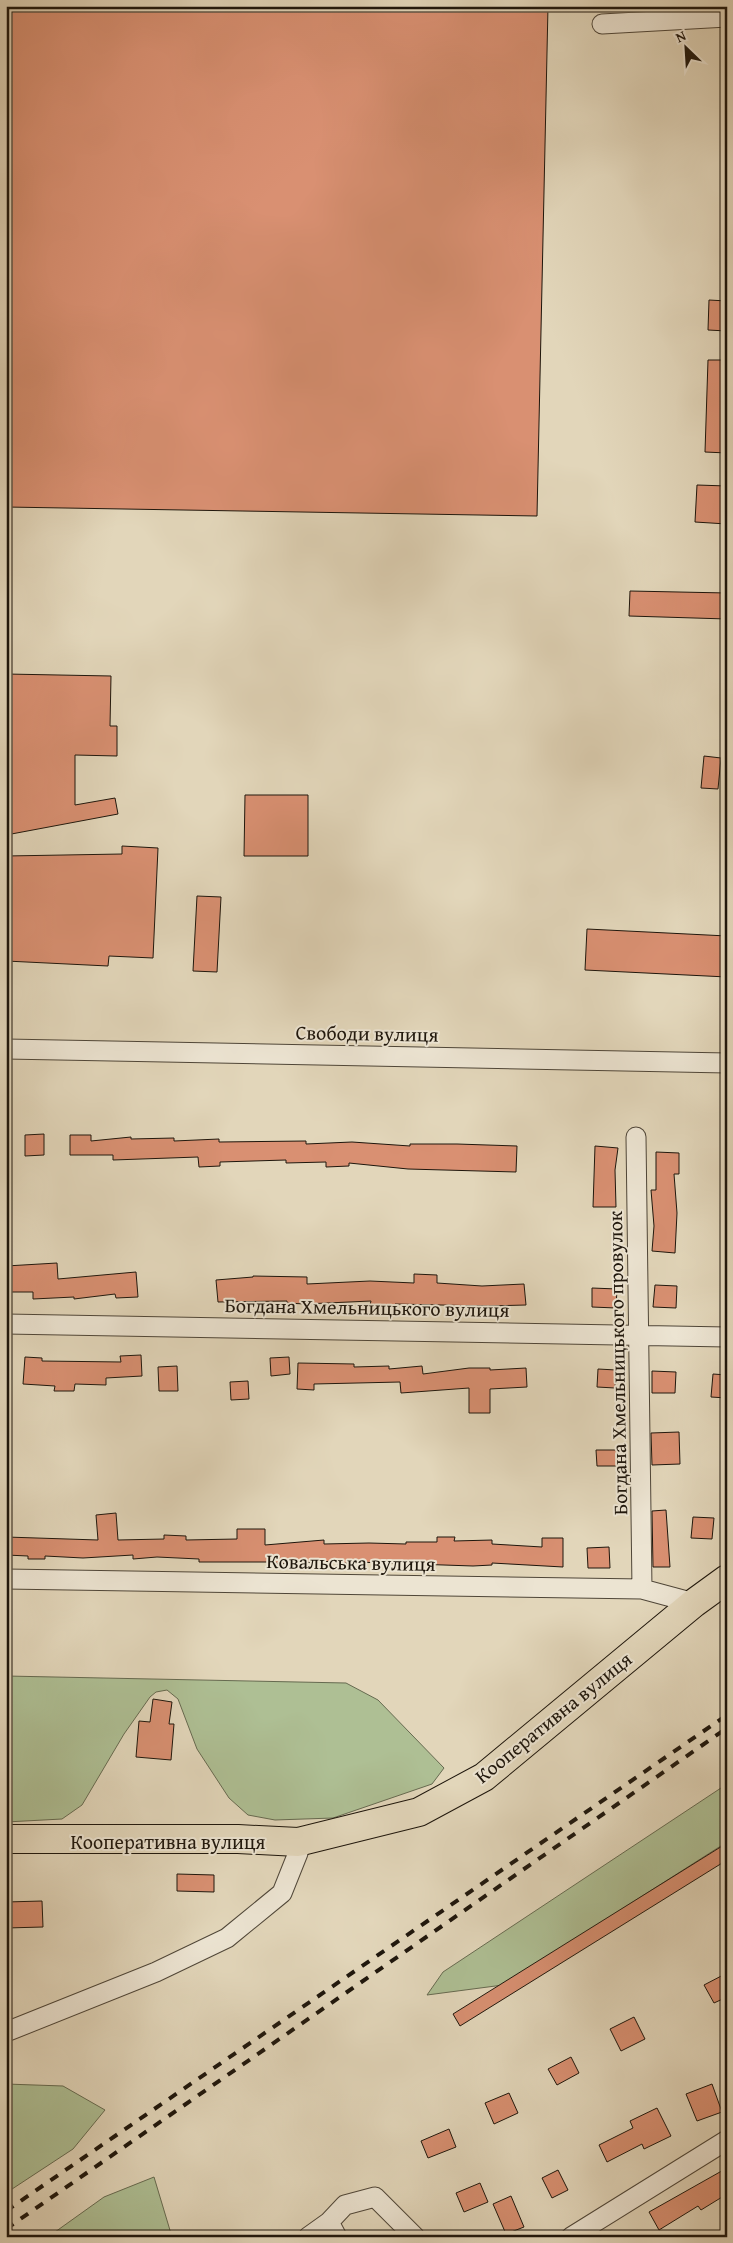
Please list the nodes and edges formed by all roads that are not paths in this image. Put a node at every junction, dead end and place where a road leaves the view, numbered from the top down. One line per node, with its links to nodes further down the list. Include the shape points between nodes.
1 (727, 17): 2 (street)
2 (602, 24)
3 (6, 1049): 4 (street, Свободи вулиця)
4 (727, 1063)
5 (636, 1136): 7 (street, Богдана Хмельницького провулок)
6 (6, 1324): 7 (street, Богдана Хмельницького вулиця)
7 (639, 1334): 8 (street, Богдана Хмельницького вулиця); 11 (street, Богдана Хмельницького провулок)
8 (727, 1337)
9 (727, 1579): 12 (main road, Кооперативна вулиця)
10 (6, 1580): 11 (street, Ковальська вулиця)
11 (642, 1589): 12 (street, Ковальська вулиця)
12 (694, 1603): 14 (main road, Кооперативна вулиця, via 484,1777 419,1812)
13 (6, 1840): 14 (main road, Кооперативна вулиця, via 238,1839)
14 (298, 1842): 15 (street, via 298,1853 282,1893 227,1938 156,1972)
15 (6, 2032)
16 (727, 2140): 20 (street)
17 (333, 2230): 18 (street); 19 (street, via 345,2205 375,2197)
18 (308, 2237)
19 (415, 2237)
20 (571, 2237)

